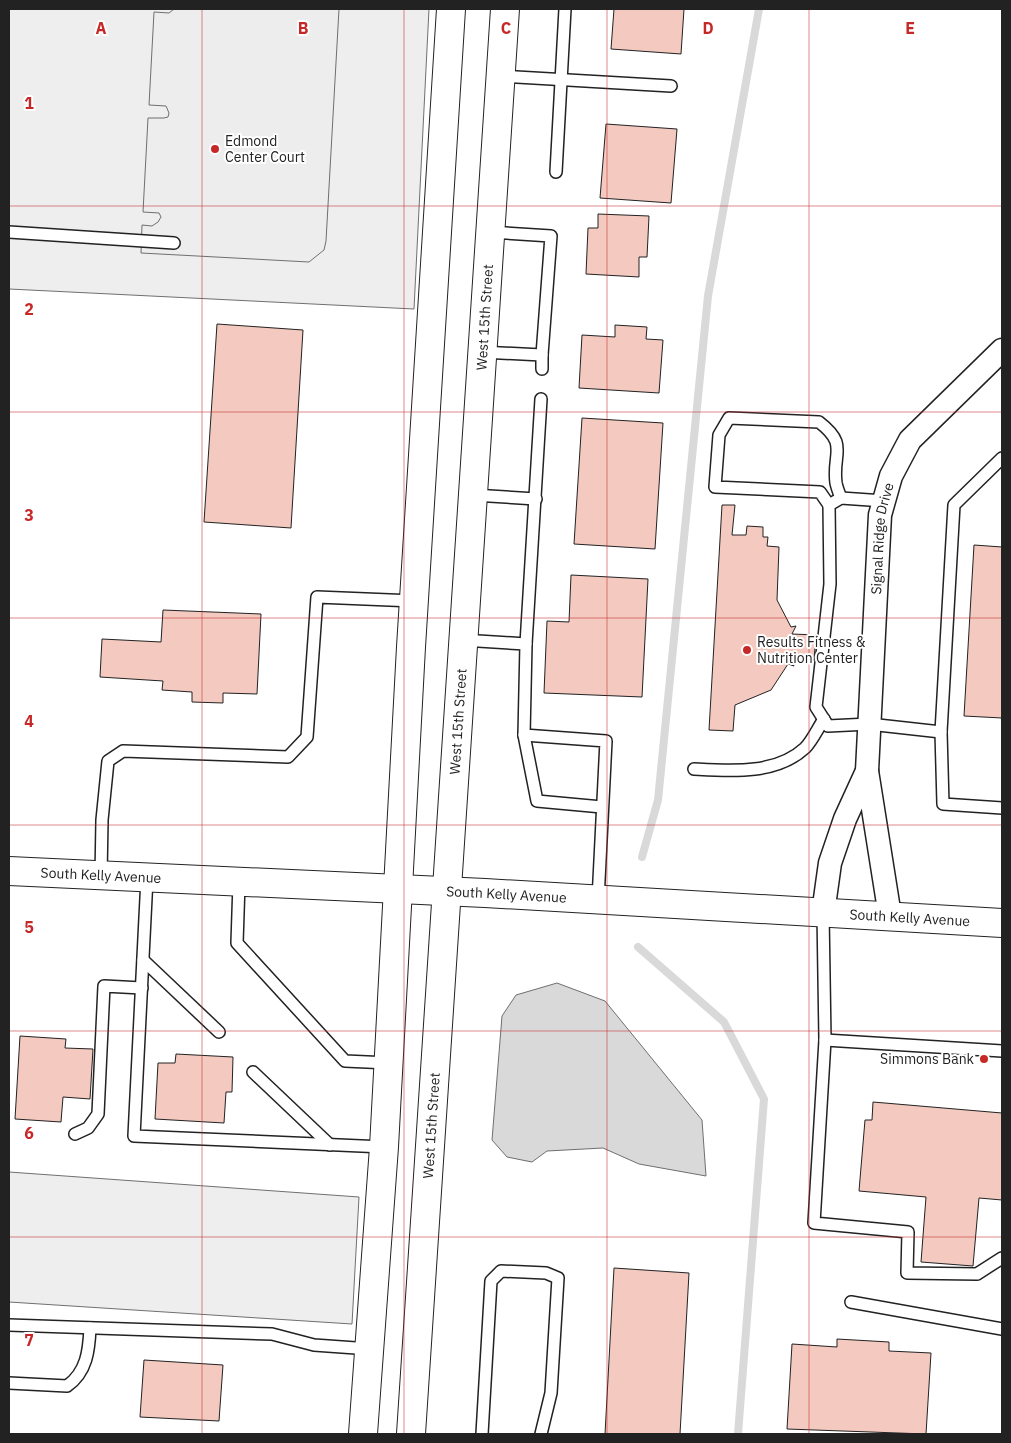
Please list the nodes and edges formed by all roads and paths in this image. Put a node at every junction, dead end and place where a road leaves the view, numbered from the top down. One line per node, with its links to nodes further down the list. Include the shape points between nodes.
1 (451, 9): 22 (main road)
2 (505, 9): 4 (main road, West 15th Street)
3 (565, 9): 5 (lane)
4 (500, 76): 5 (lane); 9 (main road, West 15th Street)
5 (561, 80): 6 (lane); 7 (lane)
6 (671, 86)
7 (556, 172)
8 (9, 232): 10 (lane)
9 (490, 232): 12 (main road, West 15th Street); 13 (lane, via 551,236)
10 (174, 242)
11 (1002, 350): 20 (street, Signal Ridge Drive, via 910,440 891,476)
12 (482, 352): 13 (lane); 17 (main road, West 15th Street)
13 (542, 355): 14 (lane)
14 (542, 369)
15 (540, 399): 19 (lane)
16 (1002, 458): 27 (lane, via 954,506)
17 (472, 495): 19 (lane); 23 (main road, West 15th Street)
18 (841, 498): 20 (lane); 21 (lane); 21 (lane, via 836,482 838,446 830,431 819,422 730,418 719,435 715,487 820,492)
19 (536, 499): 24 (lane)
20 (884, 502): 26 (street, Signal Ridge Drive, via 880,515)
21 (829, 505): 25 (lane, via 830,584 816,707)
22 (414, 601): 34 (lane, via 317,597 307,737 288,757 123,751 108,761); 37 (main road)
23 (462, 640): 24 (lane); 38 (main road, West 15th Street)
24 (526, 644): 28 (lane)
25 (824, 719): 26 (lane, via 828,726); 29 (lane, via 806,747 794,756 767,767 739,771)
26 (869, 724): 27 (lane); 30 (street, Signal Ridge Drive)
27 (941, 732): 32 (lane, via 943,804)
28 (524, 735): 31 (lane, via 537,801); 31 (lane, via 606,741)
29 (694, 769)
30 (867, 771): 40 (street, Signal Ridge Drive, via 830,863); 41 (street, Signal Ridge Drive)
31 (602, 807): 39 (lane)
32 (1002, 808)
33 (9, 871): 34 (main road, South Kelly Avenue)
34 (101, 876): 35 (main road, South Kelly Avenue)
35 (147, 878): 36 (main road, South Kelly Avenue); 43 (lane)
36 (239, 883): 37 (main road, South Kelly Avenue); 48 (lane, via 237,943 345,1061)
37 (399, 891): 38 (main road, South Kelly Avenue); 48 (main road)
38 (447, 893): 39 (main road, South Kelly Avenue); 61 (main road, West 15th Street)
39 (598, 900): 40 (main road, South Kelly Avenue)
40 (823, 912): 41 (main road, South Kelly Avenue); 46 (lane)
41 (890, 916): 42 (main road, South Kelly Avenue)
42 (1002, 923)
43 (143, 960): 44 (lane); 45 (lane)
44 (142, 988): 50 (lane, via 104,986 98,1114 88,1128); 51 (lane, via 134,1136)
45 (219, 1032)
46 (825, 1040): 47 (lane); 53 (lane, via 814,1223 908,1232 907,1273 977,1274)
47 (1002, 1051)
48 (389, 1063): 52 (main road)
49 (252, 1072): 51 (lane)
50 (75, 1134)
51 (330, 1145): 52 (lane)
52 (384, 1147): 58 (main road)
53 (1002, 1258)
54 (851, 1302): 57 (lane)
55 (9, 1325): 56 (lane)
56 (90, 1328): 58 (lane, via 272,1334 314,1345); 59 (lane, via 89,1353 75,1380 67,1386)
57 (1002, 1329)
58 (370, 1348): 60 (main road)
59 (9, 1383)
60 (363, 1434)
61 (412, 1434)
62 (482, 1434): 63 (lane, via 491,1281 501,1271 546,1273 558,1278 551,1393)
63 (542, 1434)

